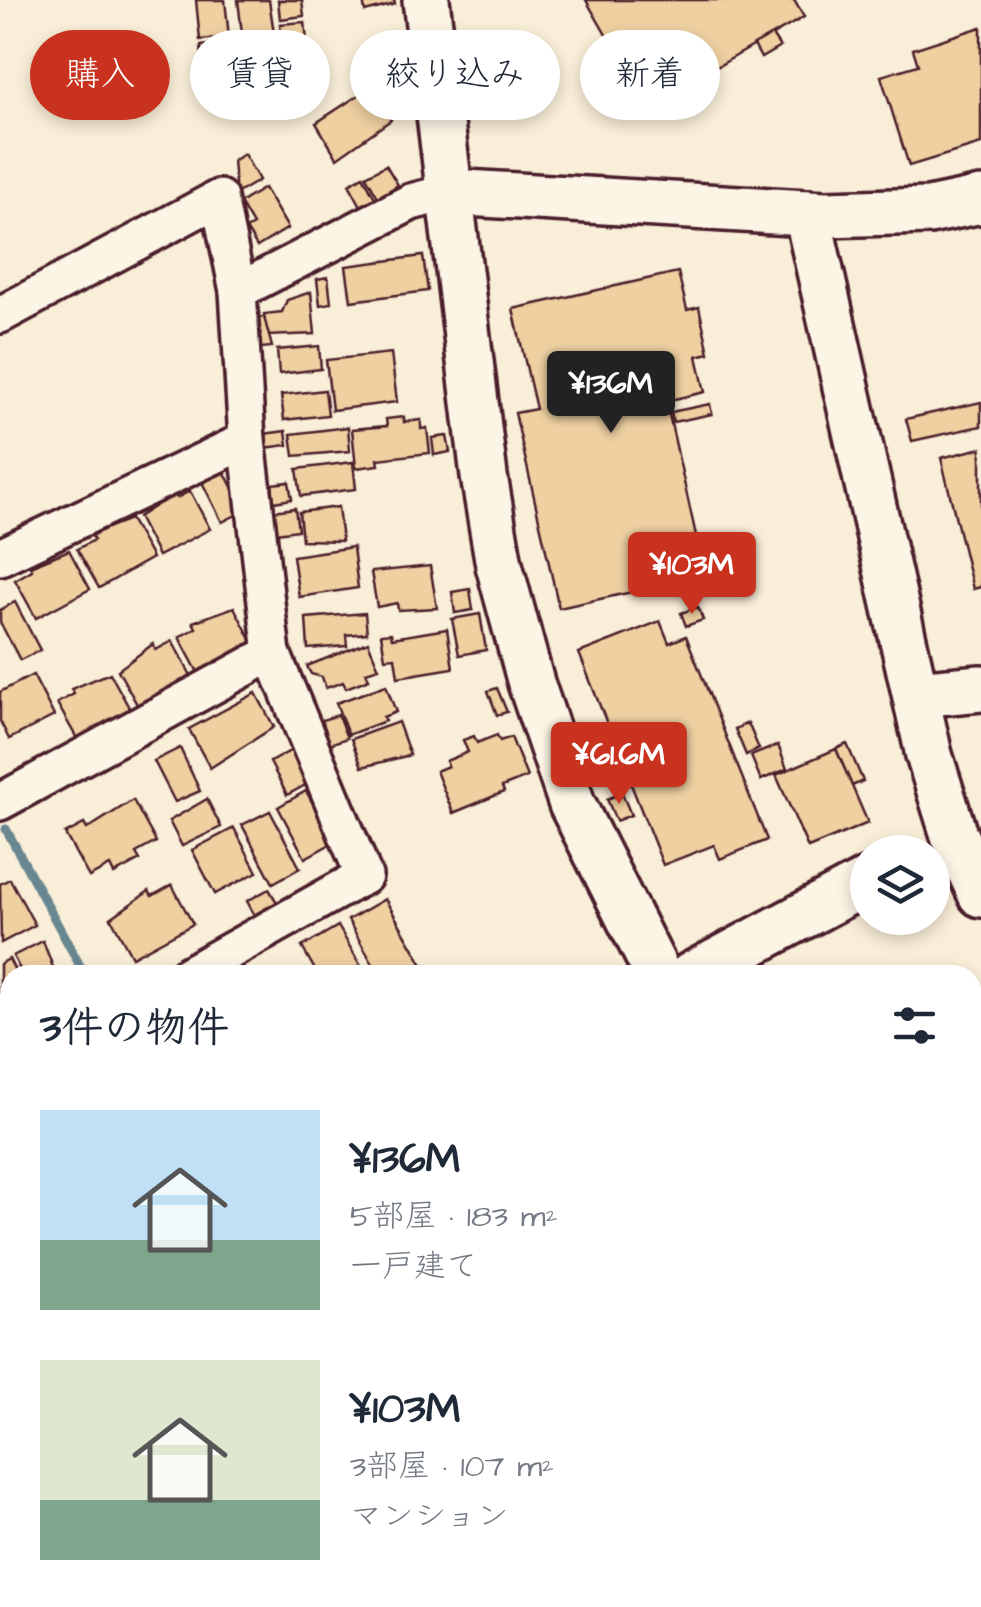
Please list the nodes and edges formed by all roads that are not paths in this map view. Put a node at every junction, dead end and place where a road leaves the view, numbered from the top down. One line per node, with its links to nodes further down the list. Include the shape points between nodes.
1 (426, 0): 2 (street)
2 (449, 192): 4 (street); 5 (street, via 411,202); 18 (street, via 499,565 572,804)
3 (981, 200): 4 (street, via 929,211)
4 (807, 213): 11 (street)
5 (238, 291): 6 (street, via 220,198); 7 (street)
6 (0, 315)
7 (248, 440): 8 (street); 9 (street)
8 (0, 557)
9 (272, 653): 12 (street); 17 (street, via 364,876)
10 (981, 688): 11 (street)
11 (916, 694): 13 (street)
12 (0, 802)
13 (936, 835)
14 (950, 859): 16 (street)
15 (850, 891): 19 (street)
16 (981, 894)
17 (204, 965)
18 (653, 965)
19 (711, 965)

